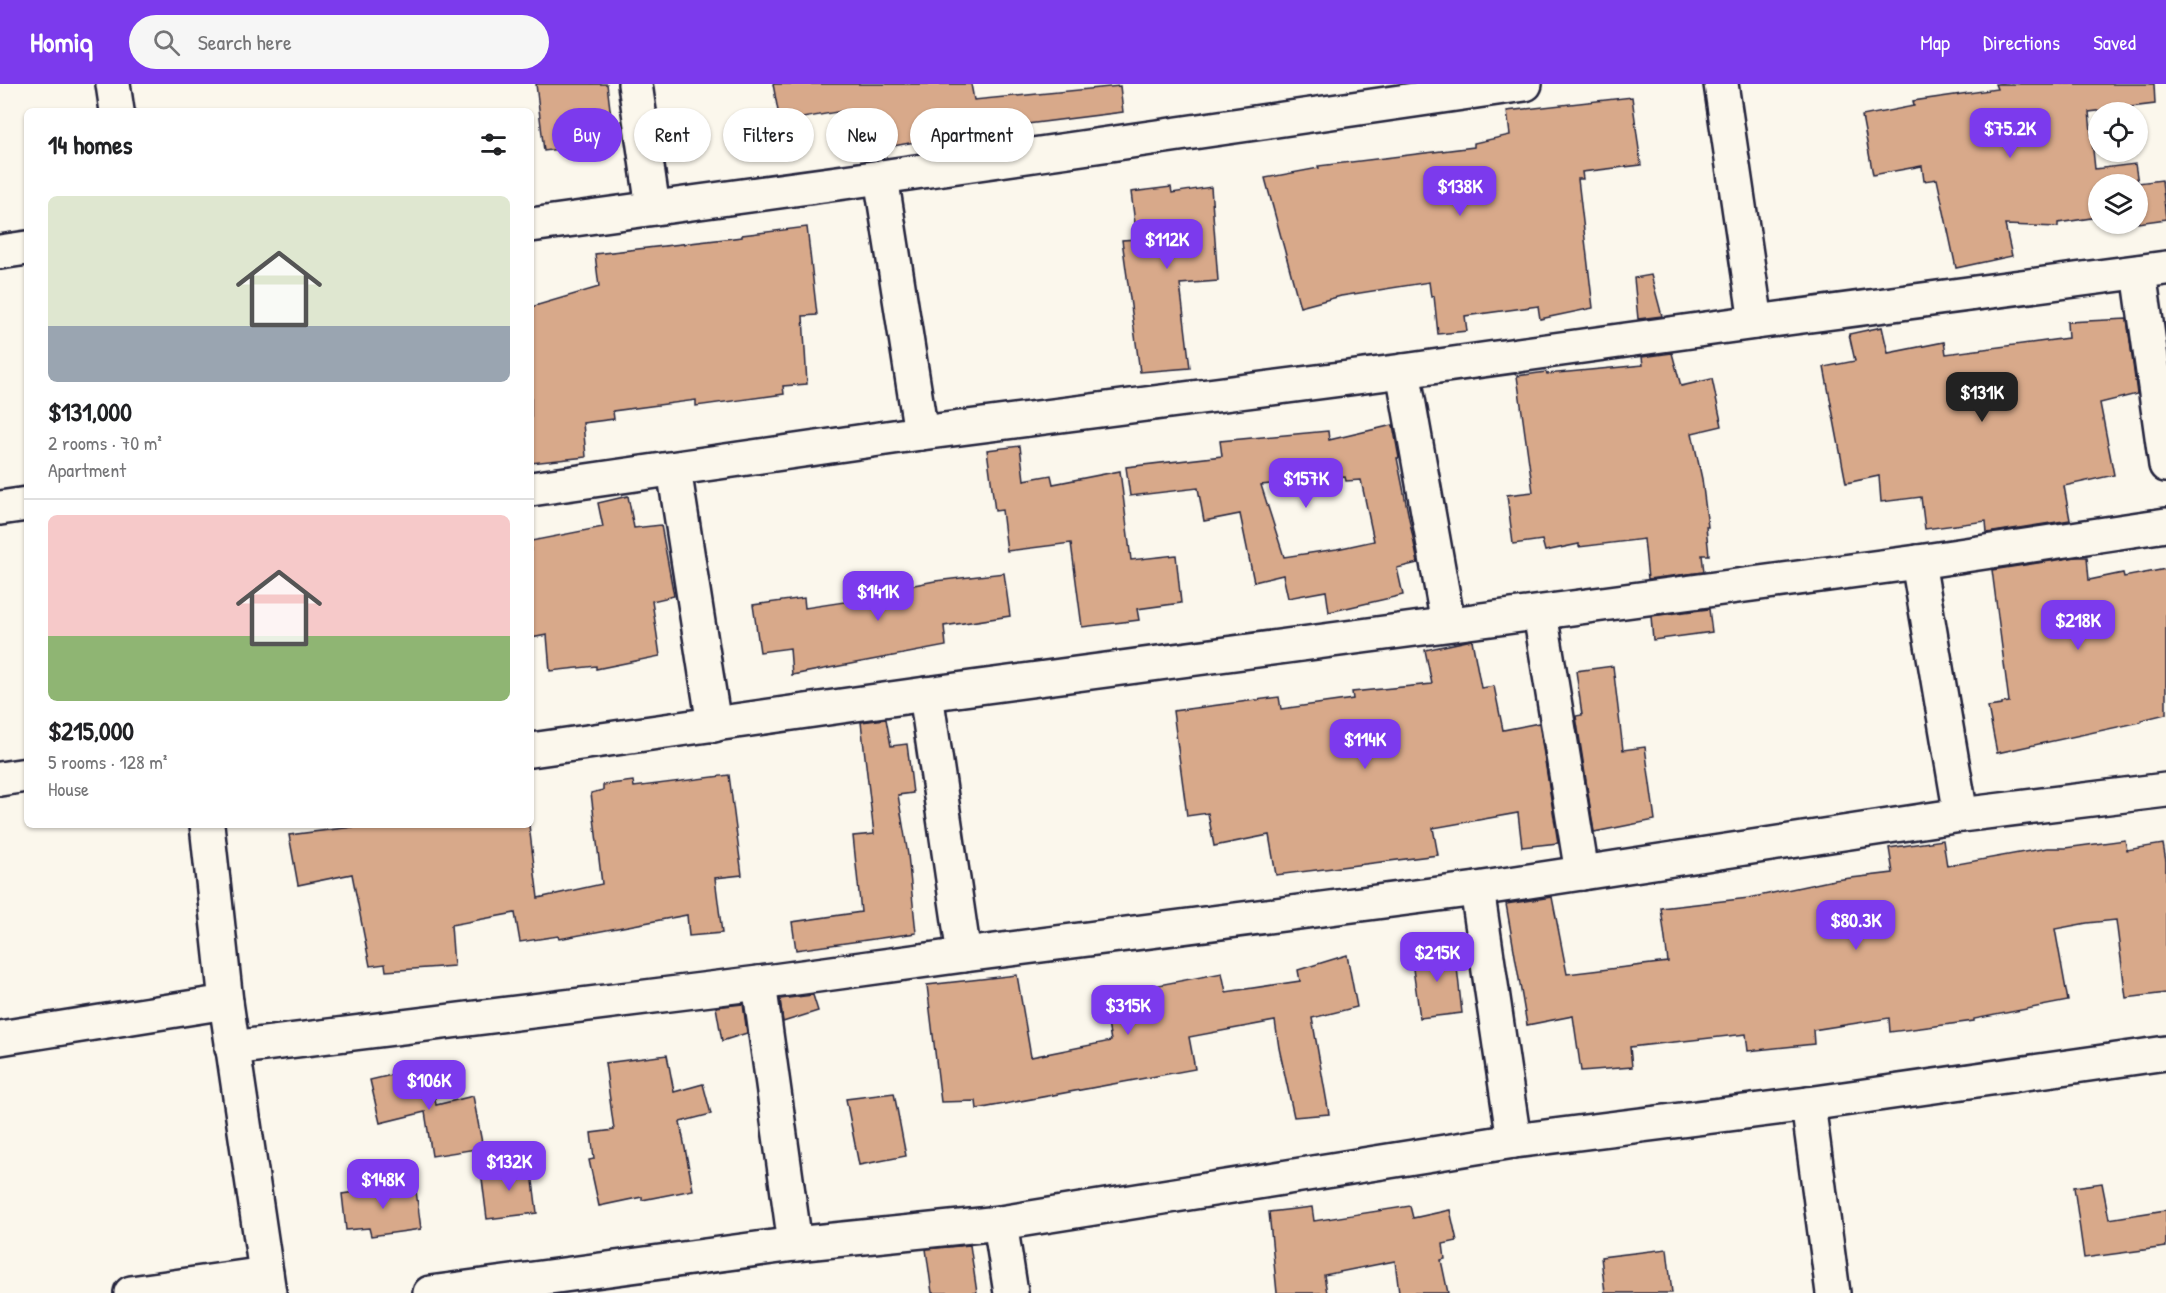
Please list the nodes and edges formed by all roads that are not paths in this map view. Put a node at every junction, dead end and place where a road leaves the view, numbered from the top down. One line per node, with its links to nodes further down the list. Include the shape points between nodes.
1 (113, 84): 6 (street)
2 (635, 84): 8 (street)
3 (1525, 84): 5 (street)
4 (1721, 84): 13 (street)
5 (1365, 95): 7 (street)
6 (117, 108)
7 (881, 177): 8 (street); 15 (street)
8 (653, 208): 9 (street)
9 (534, 225)
10 (24, 248): 11 (street)
11 (0, 252)
12 (2152, 270): 13 (street); 16 (street)
13 (1756, 321): 14 (street)
14 (1403, 371): 15 (street); 24 (street)
15 (921, 433): 17 (street)
16 (2166, 465)
17 (674, 469): 18 (street); 26 (street)
18 (534, 489)
19 (24, 504): 20 (street)
20 (0, 508)
21 (2166, 525): 22 (street)
22 (1918, 562): 23 (street); 31 (street)
23 (1540, 613): 24 (street); 33 (street)
24 (1448, 624): 25 (street)
25 (926, 694): 26 (street); 35 (street)
26 (714, 725): 27 (street)
27 (534, 750)
28 (24, 775): 29 (street)
29 (0, 779)
30 (2166, 790): 31 (street)
31 (1961, 815): 33 (street)
32 (207, 828): 37 (street)
33 (1582, 873): 34 (street)
34 (1477, 889): 35 (street); 42 (street)
35 (964, 955): 36 (street)
36 (759, 983): 39 (street); 44 (street)
37 (226, 1002): 38 (street); 39 (street)
38 (0, 1038)
39 (232, 1048): 45 (street)
40 (2166, 1053): 41 (street)
41 (1808, 1104): 42 (street); 49 (street)
42 (1514, 1141): 43 (street)
43 (1000, 1223): 44 (street); 48 (street)
44 (795, 1244): 47 (street)
45 (267, 1283): 46 (street)
46 (131, 1293)
47 (429, 1293)
48 (1011, 1293)
49 (1833, 1293)

